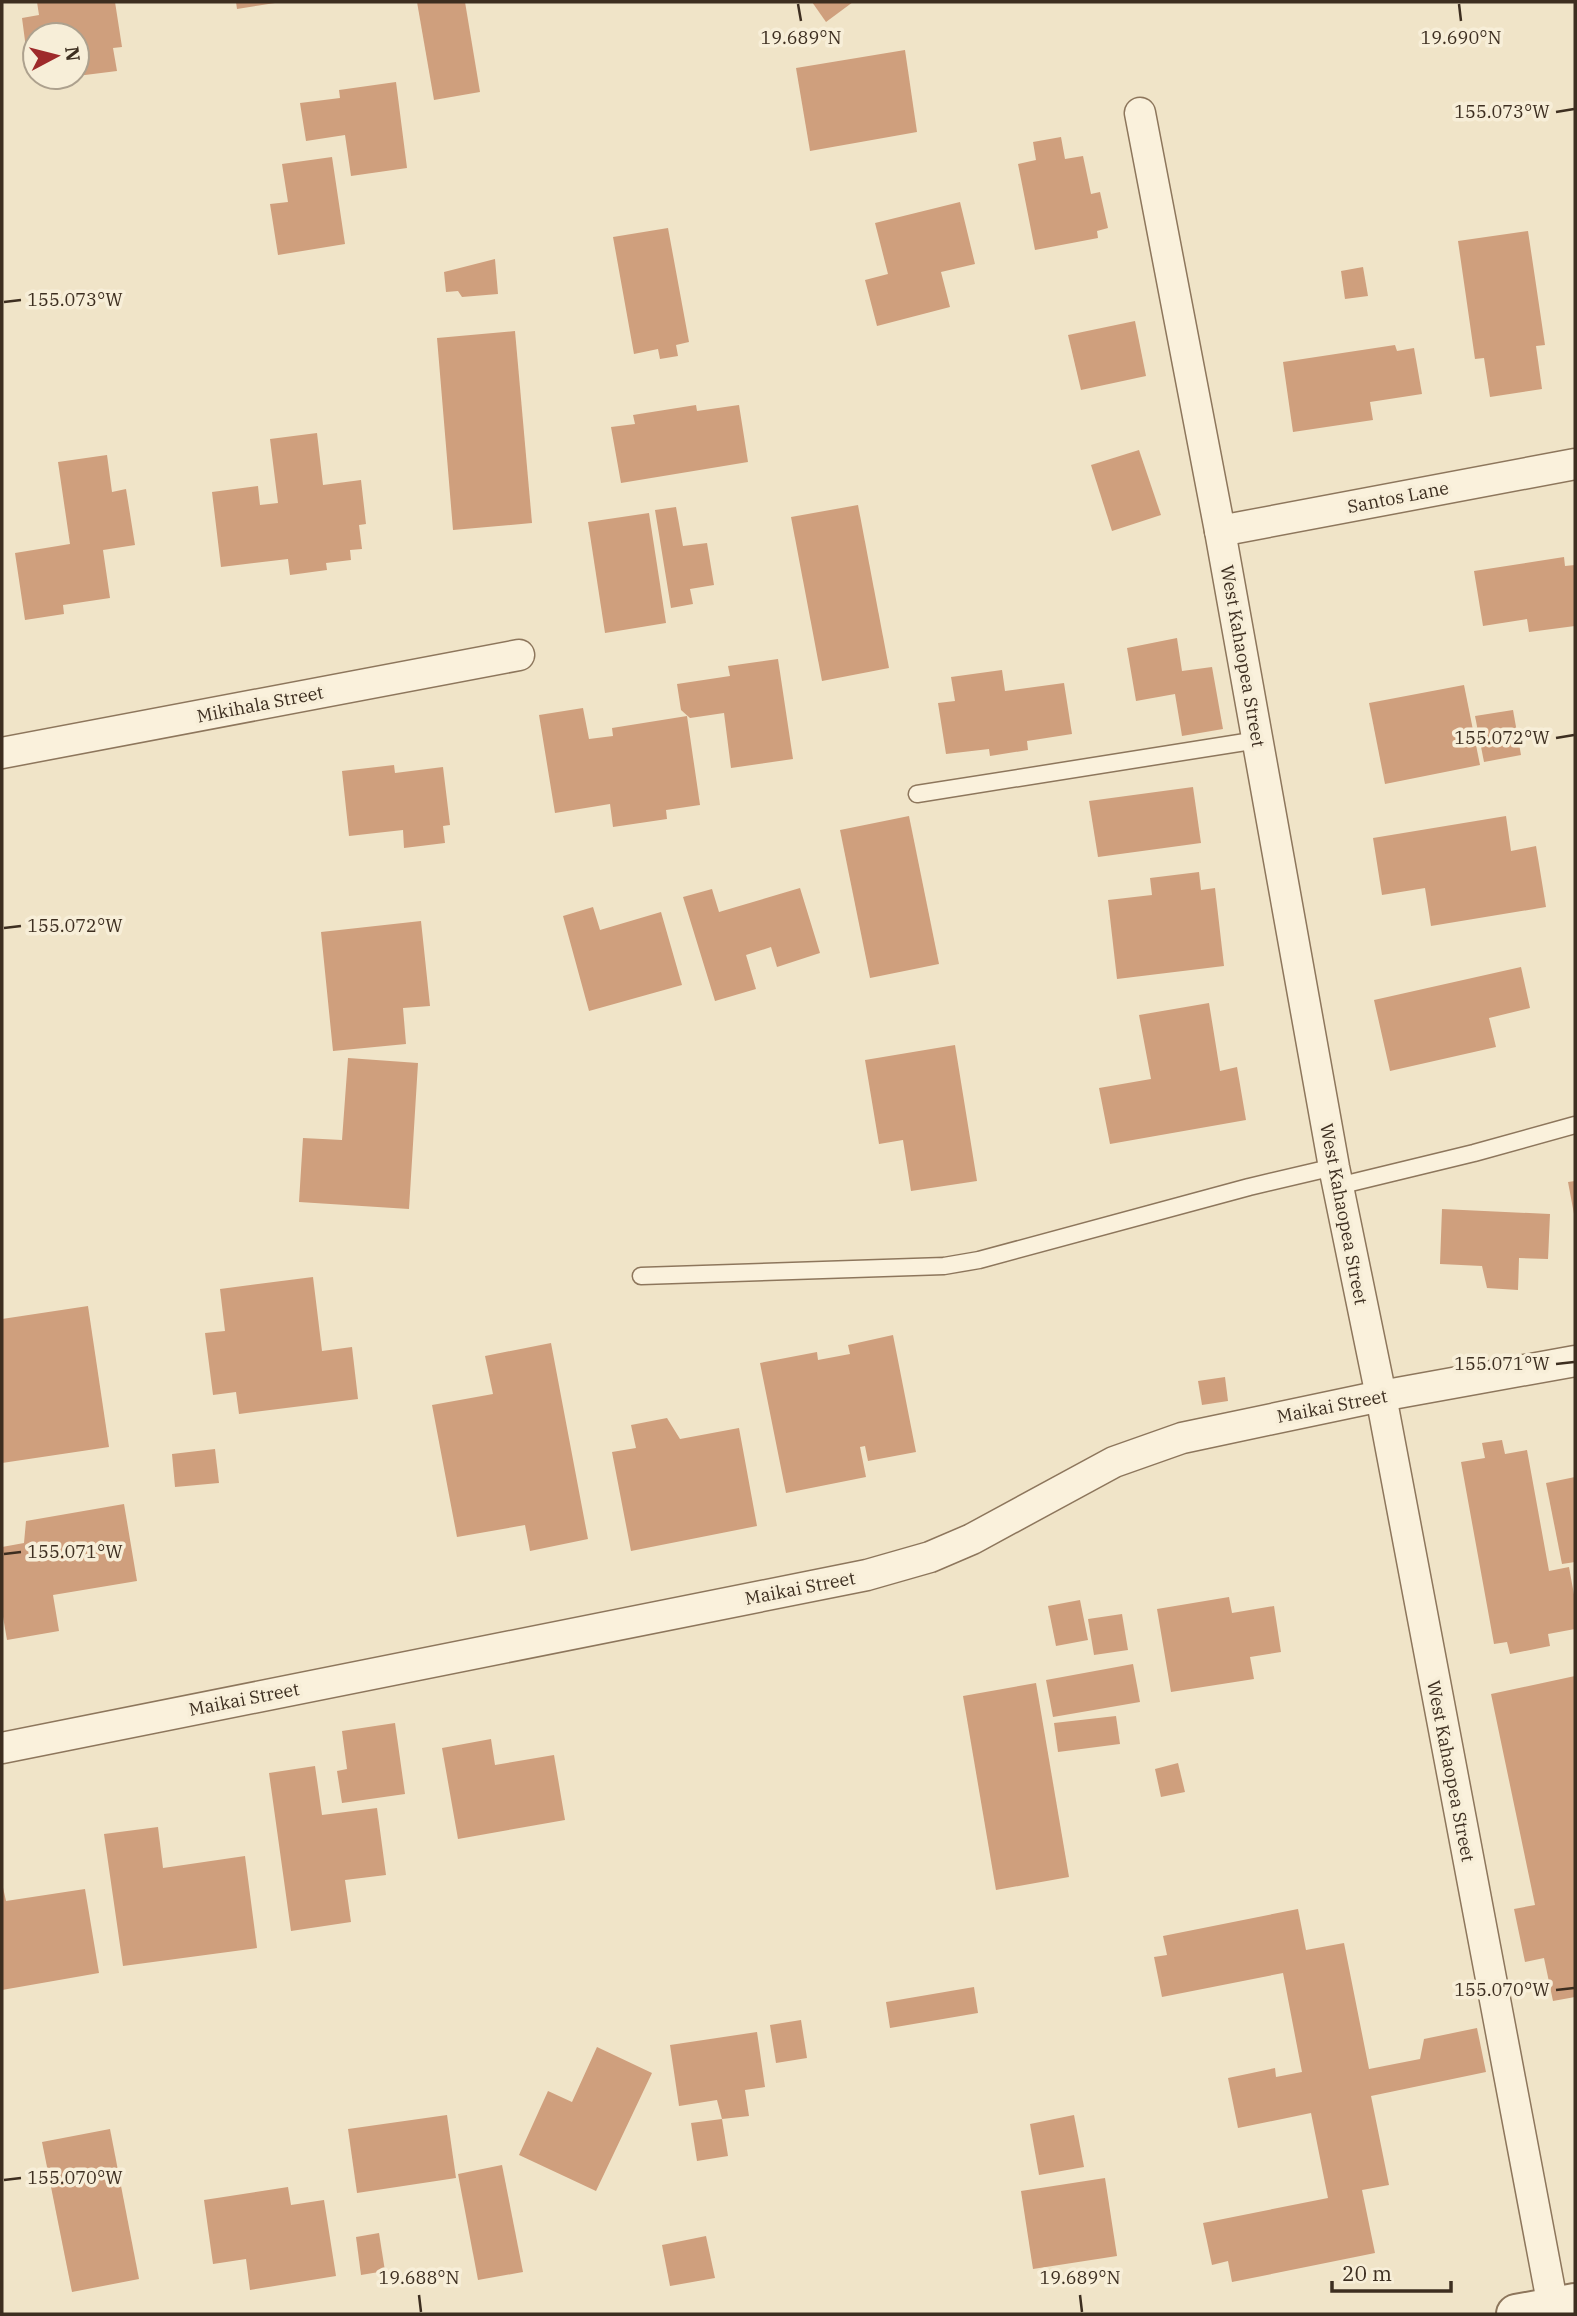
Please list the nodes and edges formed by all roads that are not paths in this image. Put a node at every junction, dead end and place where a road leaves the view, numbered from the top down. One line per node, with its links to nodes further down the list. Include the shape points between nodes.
1 (1140, 113): 3 (street, West Kahaopea Street)
2 (1575, 464): 3 (street, Santos Lane)
3 (1220, 531): 5 (street, West Kahaopea Street)
4 (519, 655): 6 (street, Mikihala Street)
5 (1258, 740): 7 (lane); 9 (street, West Kahaopea Street)
6 (2, 753)
7 (916, 794)
8 (1575, 1125): 9 (lane, via 1474,1153)
9 (1336, 1176): 10 (lane, via 1249,1187 956,1264); 12 (street, West Kahaopea Street)
10 (641, 1276)
11 (1575, 1361): 12 (street, Maikai Street)
12 (1381, 1396): 13 (street, Maikai Street, via 1215,1430 1143,1451 972,1539 878,1572); 14 (street, West Kahaopea Street)
13 (2, 1748)
14 (1561, 2308): 15 (street)
15 (1517, 2314)

